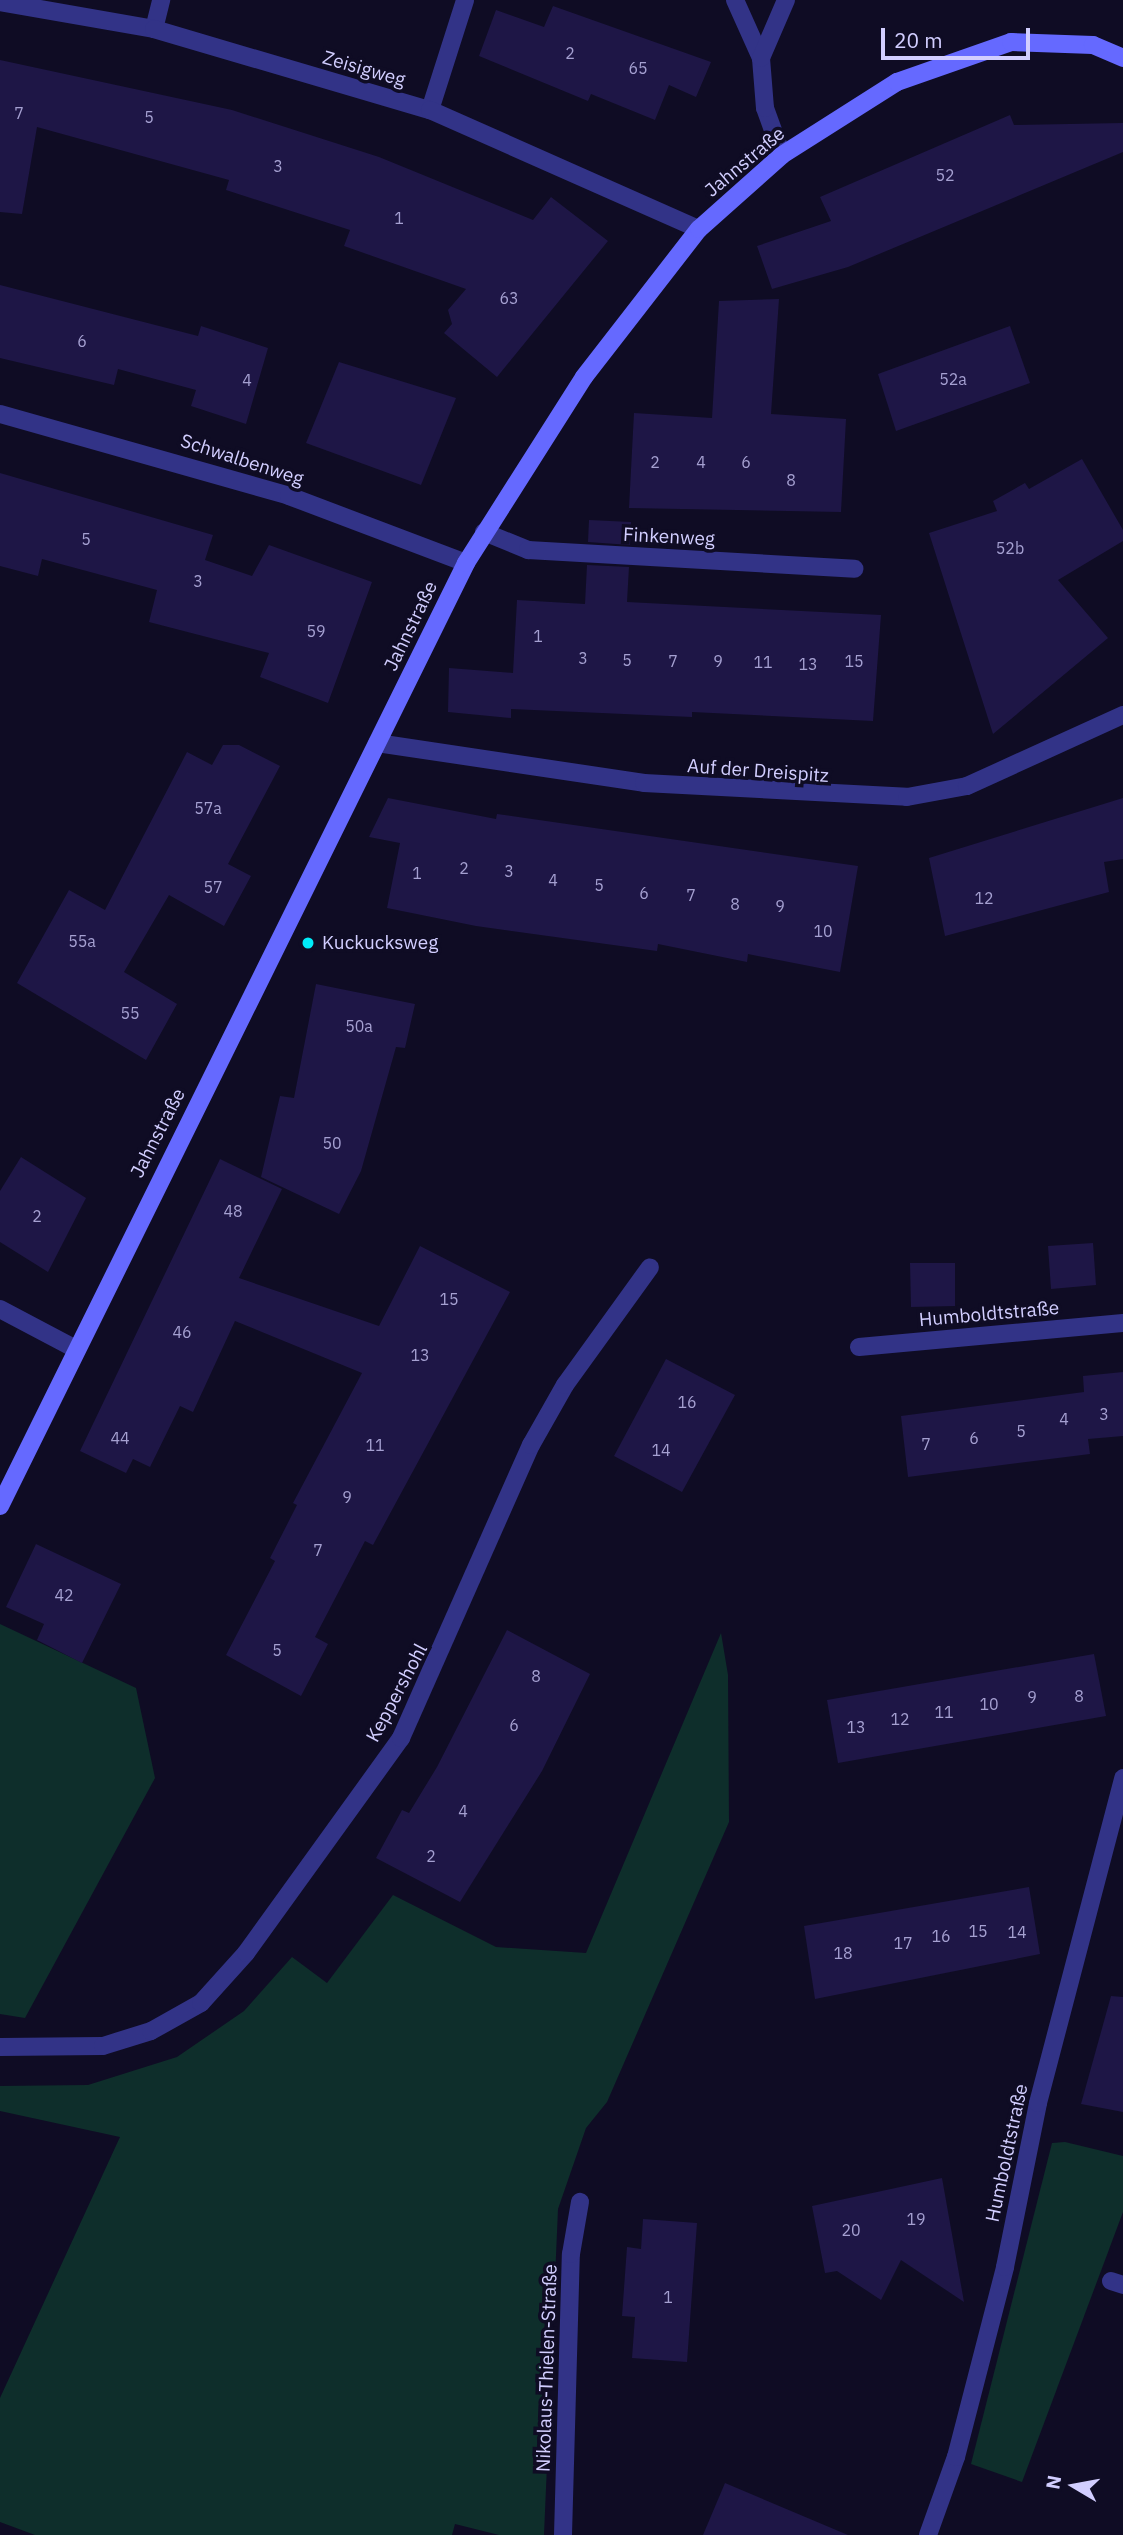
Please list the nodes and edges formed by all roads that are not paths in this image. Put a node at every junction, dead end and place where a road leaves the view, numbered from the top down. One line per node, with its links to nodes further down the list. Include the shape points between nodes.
1 (161, 0): 6 (street)
2 (465, 0): 9 (street)
3 (735, 0): 7 (street)
4 (786, 0): 7 (street)
5 (0, 2): 6 (street, Zeisigweg)
6 (154, 29): 9 (street, Zeisigweg)
7 (761, 58): 10 (street, via 765,108)
8 (1123, 58): 10 (street, Jahnstraße, via 1093,45 1011,42 897,82)
9 (430, 110): 11 (street, Zeisigweg)
10 (782, 155): 11 (street, Jahnstraße)
11 (699, 229): 13 (street, Jahnstraße, via 584,377)
12 (0, 414): 14 (street, Schwalbenweg, via 236,480)
13 (484, 533): 14 (street, Jahnstraße); 15 (street, Finkenweg, via 528,550)
14 (466, 563): 17 (street, Jahnstraße)
15 (854, 569)
16 (1123, 715): 17 (street, Auf der Dreispitz, via 967,786 907,797 644,783)
17 (377, 743): 22 (street, Jahnstraße)
18 (650, 1267): 25 (street, Keppershohl, via 565,1385 531,1445 401,1738 246,1953 201,2003 151,2031 103,2046)
19 (0, 1309): 22 (street)
20 (1123, 1323): 21 (street, Humboldtstraße)
21 (859, 1347)
22 (74, 1348): 23 (street, Jahnstraße)
23 (0, 1506)
24 (1123, 1778): 28 (street, Humboldtstraße, via 1038,2103 1005,2267 956,2457)
25 (0, 2047)
26 (580, 2202): 27 (street, Nikolaus-Thielen-Straße, via 571,2254)
27 (563, 2535)
28 (928, 2535)

